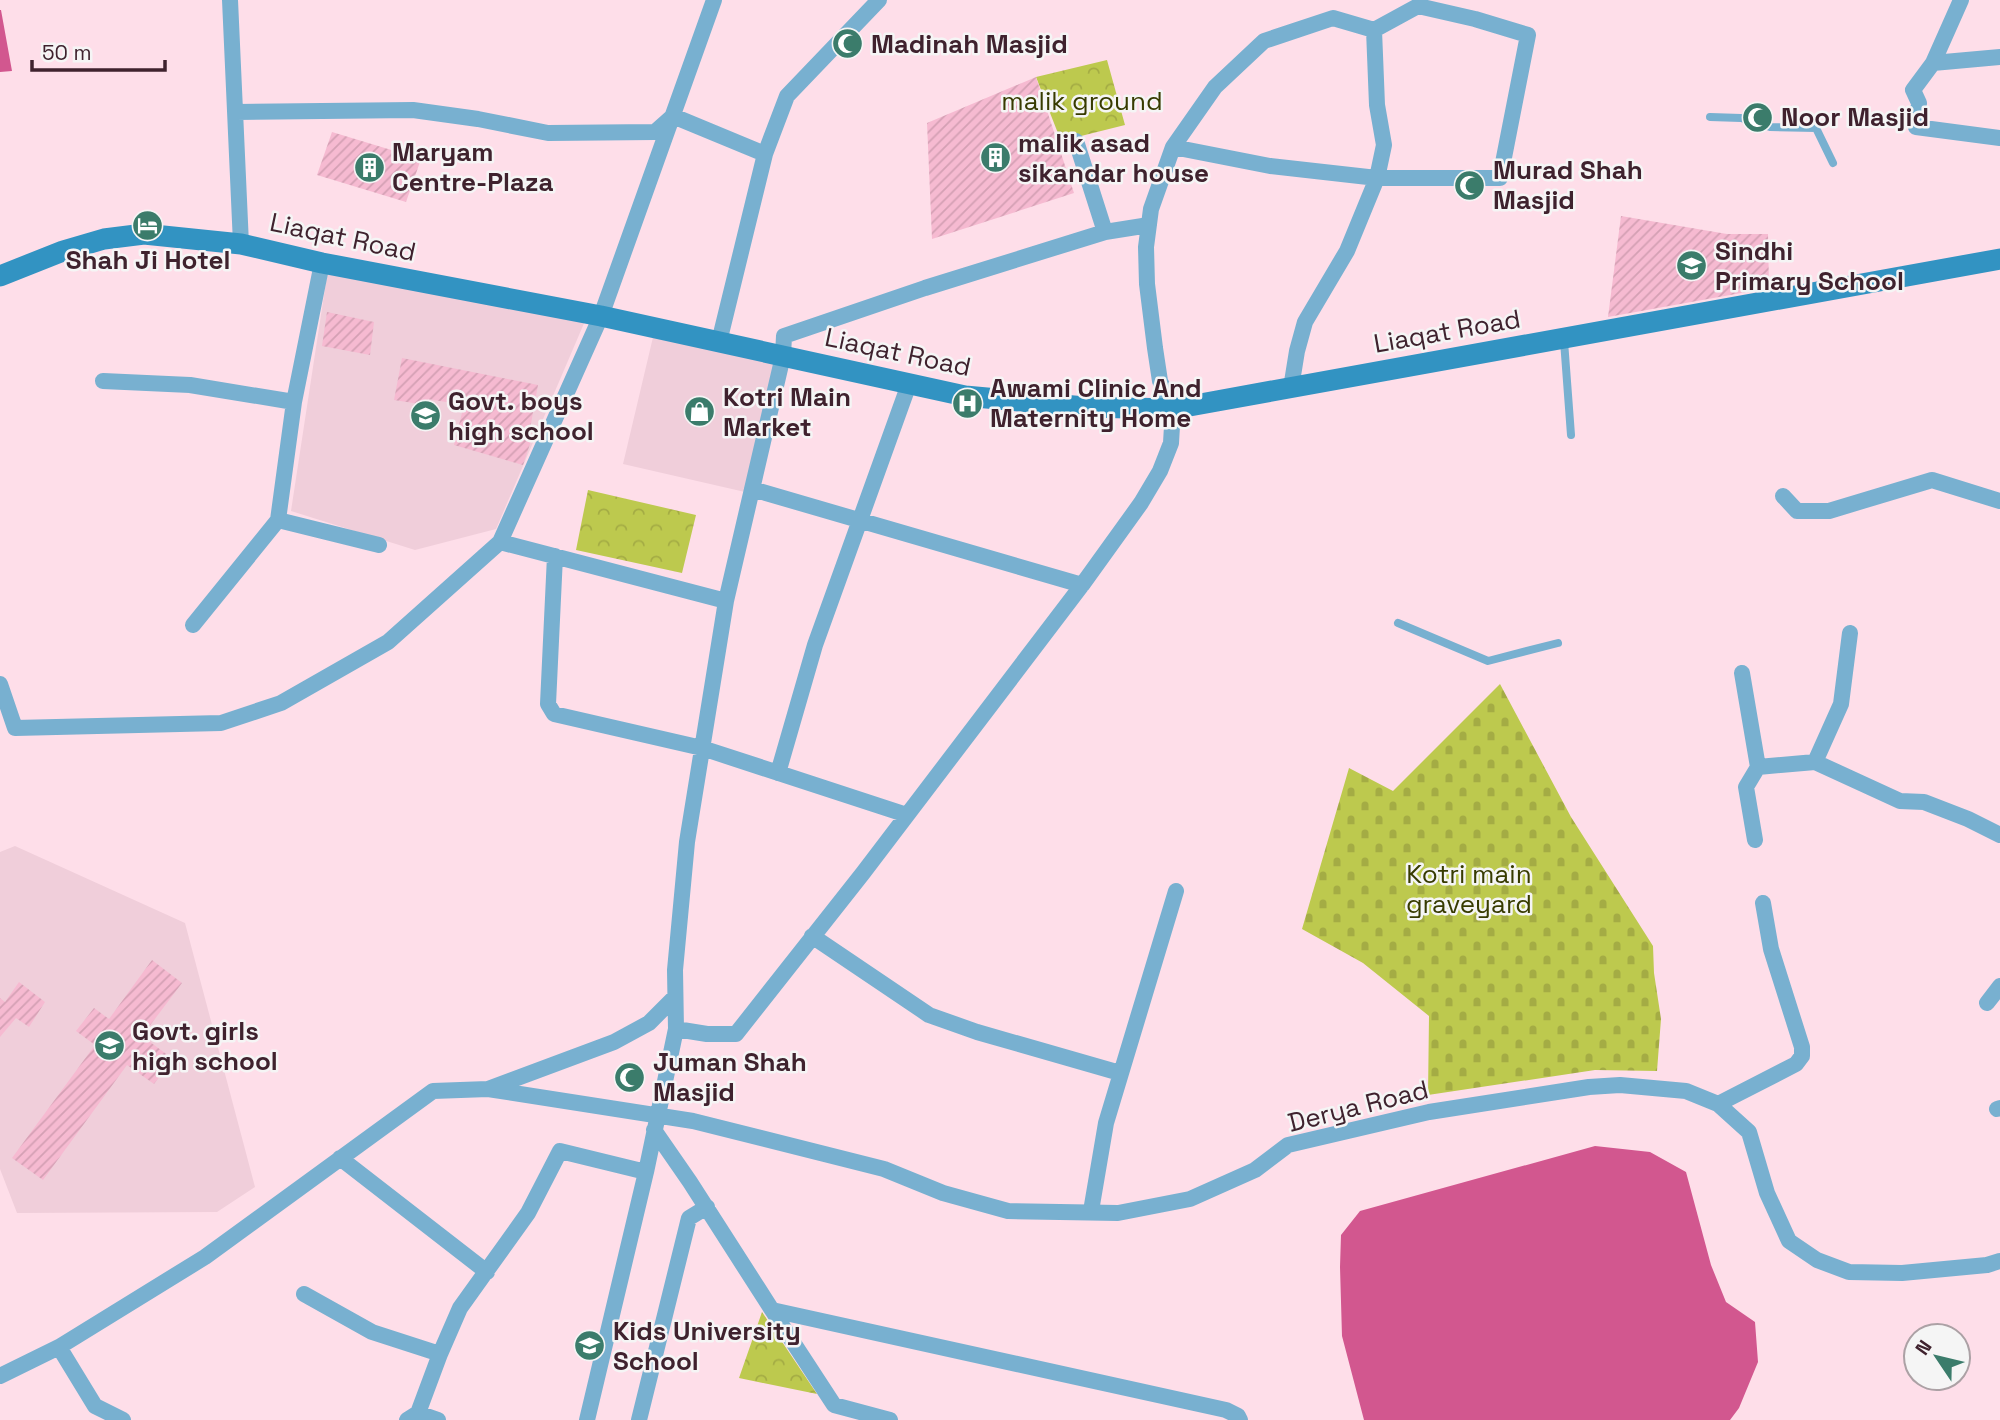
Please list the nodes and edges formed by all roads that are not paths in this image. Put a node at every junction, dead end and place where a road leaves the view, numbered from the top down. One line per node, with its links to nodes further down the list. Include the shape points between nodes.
1 (230, 0): 8 (street)
2 (714, 0): 9 (street)
3 (879, 0): 14 (street, via 787,96)
4 (1961, 0): 7 (street)
5 (1374, 30): 13 (street, via 1333,18 1264,41 1215,87); 16 (street, via 1377,105 1384,145); 16 (street, via 1418,6 1528,35 1500,178)
6 (2000, 57): 7 (street)
7 (1933, 63): 11 (street, via 1913,90 1919,103 1916,127)
8 (236, 112): 9 (street, via 413,110 548,133 583,134 655,132); 19 (street)
9 (673, 116): 14 (street); 23 (street)
10 (1710, 117): 15 (lane, via 1741,118 1770,127 1816,128)
11 (2000, 138)
12 (1076, 141): 18 (street)
13 (1172, 147): 16 (street, via 1270,166); 17 (street)
14 (765, 154): 25 (street)
15 (1833, 163)
16 (1377, 177): 29 (street, via 1347,251 1305,322)
17 (1149, 225): 18 (street); 31 (street, via 1147,284 1154,348 1160,381)
18 (1105, 232): 26 (street, via 784,335)
19 (241, 244): 21 (street, Liaqat Road); 22 (street, Liaqat Road, via 144,234 103,239)
20 (2000, 259): 24 (street, Liaqat Road)
21 (323, 263): 23 (street, Liaqat Road); 30 (street)
22 (0, 276)
23 (601, 316): 25 (street, Liaqat Road); 38 (street)
24 (1564, 338): 29 (street, Liaqat Road); 32 (lane)
25 (719, 342): 26 (street, Liaqat Road)
26 (783, 356): 28 (street, Liaqat Road); 33 (street)
27 (103, 381): 30 (street, via 190,384)
28 (909, 384): 31 (street, Liaqat Road, via 965,396); 37 (street)
29 (1292, 388): 31 (street, Liaqat Road)
30 (294, 402): 36 (street)
31 (1173, 409): 41 (street, via 1171,443 1160,471)
32 (1571, 435)
33 (752, 489): 37 (street); 42 (street)
34 (1783, 496): 35 (street, via 1797,511 1829,511 1932,480)
35 (2000, 501)
36 (278, 520): 39 (street); 44 (street)
37 (860, 522): 41 (street); 52 (street, via 815,645)
38 (500, 542): 40 (street); 48 (street, via 388,642 281,704 221,723 15,728)
39 (379, 545)
40 (555, 556): 42 (street); 49 (street, via 550,710)
41 (1082, 585): 53 (street)
42 (726, 601): 49 (street)
43 (1398, 622): 46 (lane, via 1488,661)
44 (193, 625)
45 (1850, 633): 50 (street, via 1841,704)
46 (1558, 643)
47 (1742, 673): 51 (street)
48 (0, 684)
49 (702, 748): 52 (street); 60 (street, via 687,842)
50 (1815, 762): 51 (street); 54 (street, via 1900,801 1924,802)
51 (1758, 767): 55 (street, via 1746,787)
52 (778, 773): 53 (street)
53 (907, 815): 58 (street)
54 (2000, 835)
55 (1755, 840)
56 (1175, 891): 63 (street)
57 (1763, 902): 65 (street, via 1801,1056 1796,1065)
58 (812, 936): 62 (street, via 736,1034); 63 (street, via 929,1015)
59 (2000, 986): 61 (street)
60 (675, 997): 62 (street); 64 (street, via 649,1023 614,1042)
61 (1987, 1003)
62 (676, 1029): 66 (street)
63 (1120, 1073): 70 (street, via 1105,1123)
64 (488, 1089): 66 (street, Derya Road); 67 (street, via 433,1091)
65 (1718, 1104): 70 (street, Derya Road, via 1686,1091 1620,1085 1429,1112 1288,1145 1255,1170 1190,1199 1118,1213); 71 (street, Derya Road, via 1749,1132 1789,1241 1817,1261 1849,1272 1902,1273)
66 (656, 1123): 68 (street); 69 (street); 70 (street, Derya Road, via 694,1121 884,1170 1008,1211)
67 (340, 1158): 72 (street); 75 (street, via 205,1257)
68 (646, 1172): 72 (street, via 560,1150 528,1213); 82 (street)
69 (707, 1207): 74 (street); 83 (street, via 690,1218)
70 (1091, 1212)
71 (2000, 1261)
72 (487, 1272): 76 (street, via 460,1308)
73 (304, 1294): 76 (street, via 372,1332)
74 (772, 1310): 78 (street); 85 (street, via 1226,1410)
75 (59, 1347): 77 (street); 80 (street, via 95,1406)
76 (440, 1354): 79 (street)
77 (0, 1376)
78 (832, 1413): 84 (street)
79 (412, 1416): 81 (street)
80 (116, 1418)
81 (438, 1420)
82 (587, 1420)
83 (639, 1420)
84 (890, 1420)
85 (1240, 1420)

